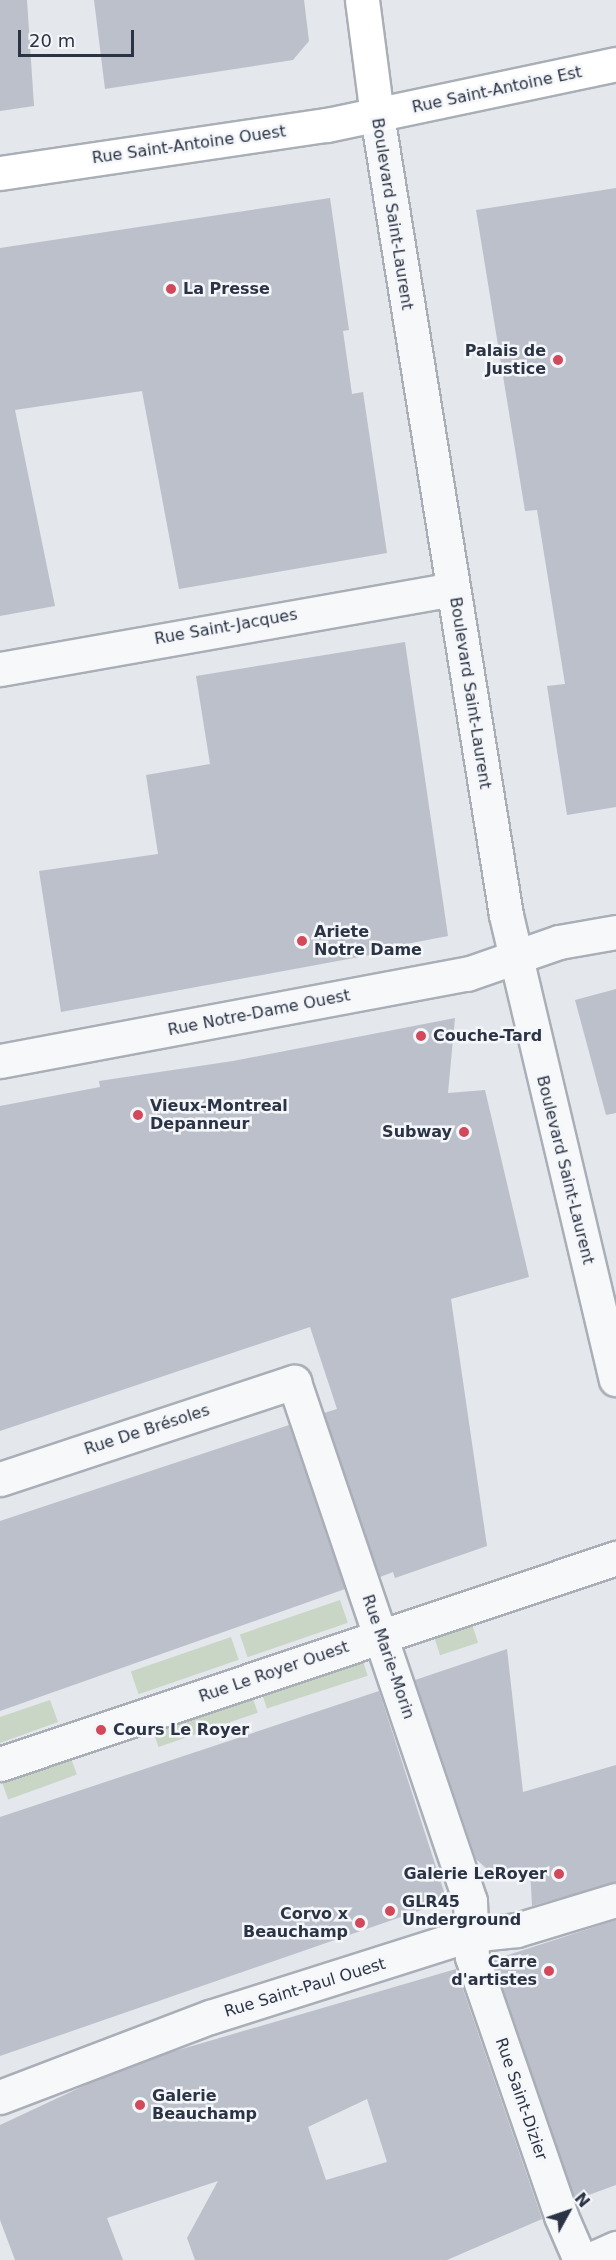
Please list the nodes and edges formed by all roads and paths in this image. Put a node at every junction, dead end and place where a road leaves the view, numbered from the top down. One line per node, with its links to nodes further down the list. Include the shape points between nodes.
1 (362, 0): 3 (main road, Boulevard Saint-Laurent)
2 (616, 64): 3 (main road, Rue Saint-Antoine Est)
3 (377, 115): 4 (main road, Rue Saint-Antoine Ouest); 5 (street, Boulevard Saint-Laurent)
4 (0, 173)
5 (453, 589): 6 (street, Rue Saint-Jacques); 8 (street, Boulevard Saint-Laurent)
6 (0, 669)
7 (616, 932): 8 (street, Rue Notre-Dame Ouest, via 559,942)
8 (515, 958): 9 (street, Rue Notre-Dame Ouest, via 467,975); 10 (street, Boulevard Saint-Laurent)
9 (0, 1061)
10 (616, 1379)
11 (294, 1382): 12 (street, Rue De Brésoles); 14 (street, Rue Marie-Morin)
12 (0, 1479)
13 (616, 1558): 14 (street, Rue Le Royer Ouest)
14 (381, 1637): 15 (street, Rue Le Royer Ouest); 17 (street, Rue Marie-Morin, via 470,1901)
15 (0, 1764)
16 (616, 1900): 17 (street, Rue Saint-Paul Ouest, via 517,1930)
17 (469, 1935): 18 (street, Rue Saint-Paul Ouest, via 210,2018); 20 (street, Rue Saint-Dizier, via 472,1958 561,2216)
18 (0, 2097)
19 (616, 2248): 21 (street)
20 (580, 2260)
21 (589, 2260)

